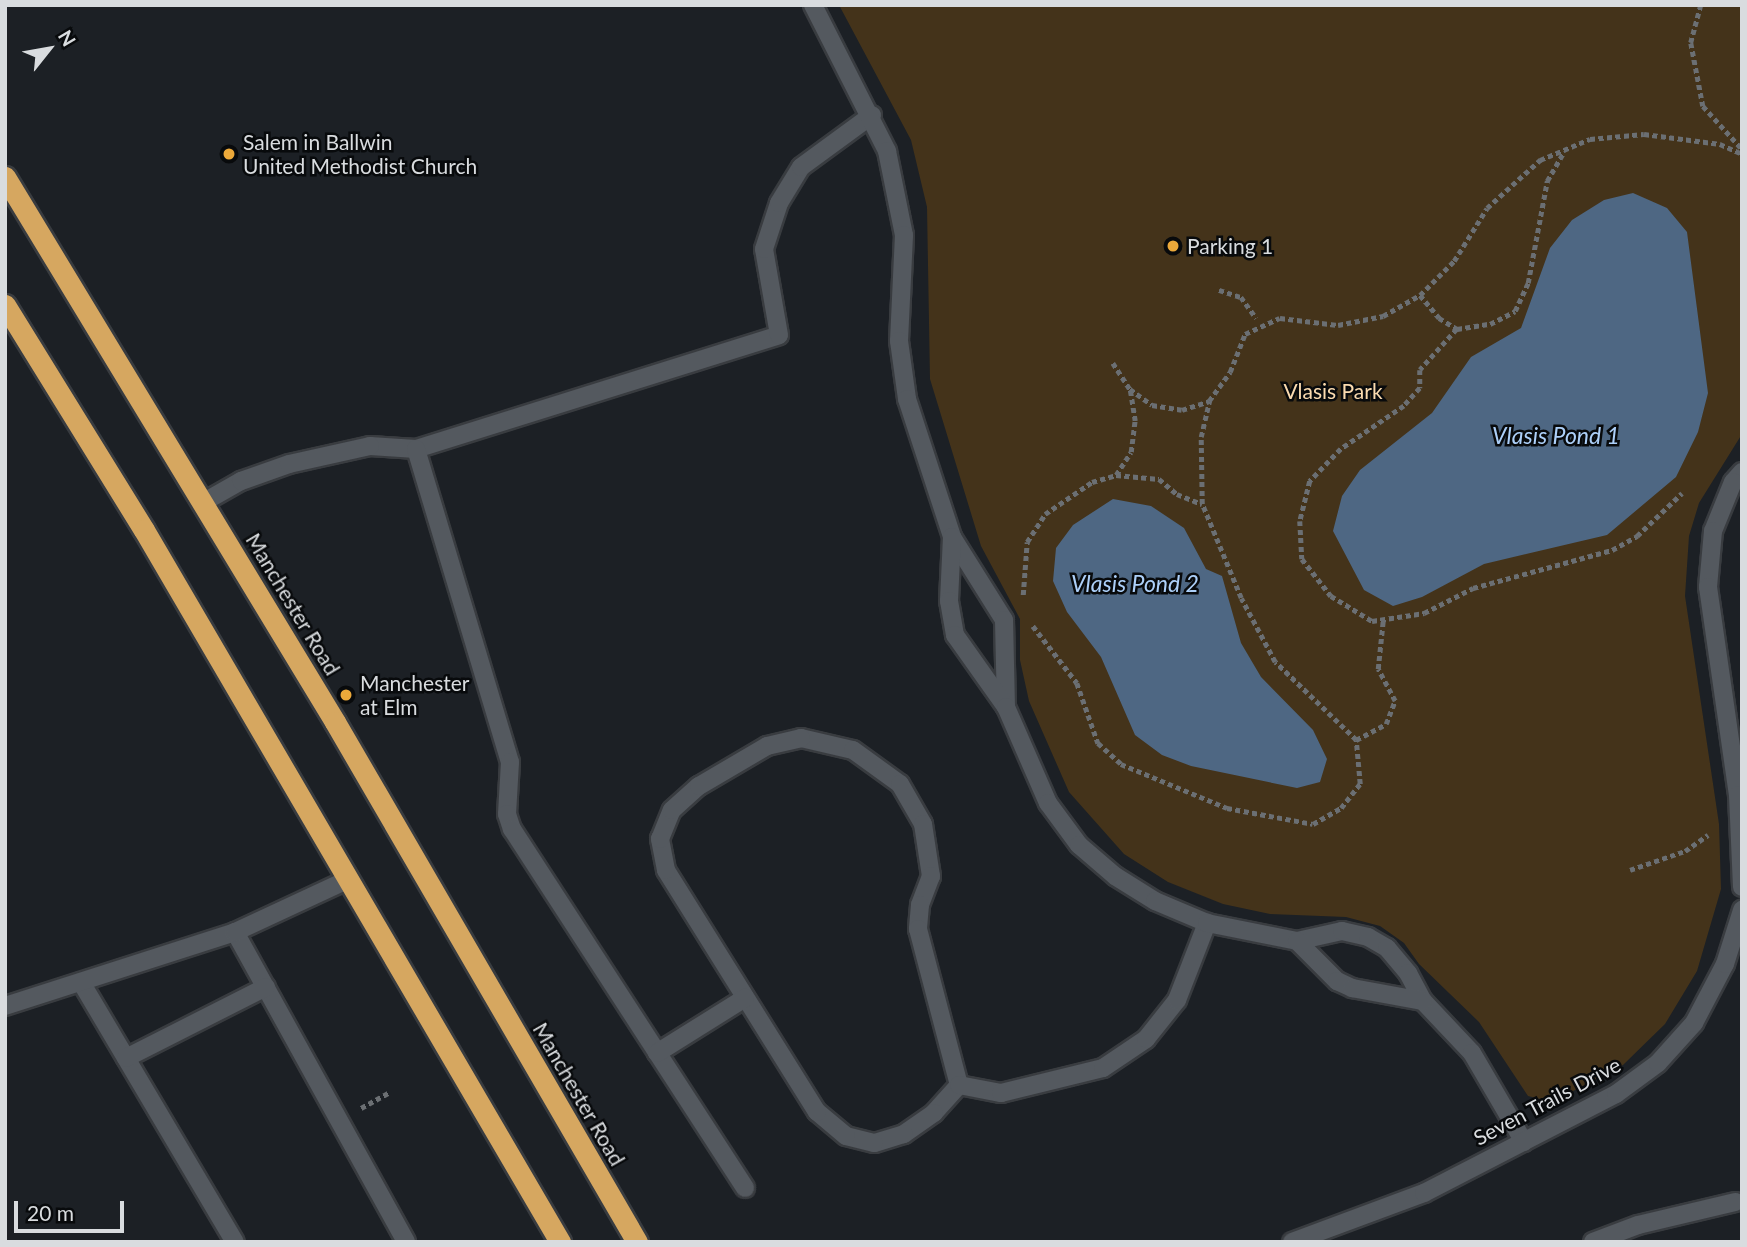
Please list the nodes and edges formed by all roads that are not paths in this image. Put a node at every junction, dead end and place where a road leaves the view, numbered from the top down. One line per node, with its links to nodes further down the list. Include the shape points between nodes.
1 (813, 5): 2 (street)
2 (872, 115): 5 (street, via 801,167 779,203 764,249 779,335); 8 (street, via 898,192 904,235 899,341 907,399)
3 (5, 177): 7 (highway, Manchester Road)
4 (5, 305): 10 (highway)
5 (416, 449): 7 (street, via 370,446 289,464 241,481); 21 (street, via 510,762 507,814 512,829)
6 (1742, 472): 11 (street, via 1733,482 1713,531 1708,587 1738,794)
7 (204, 502): 33 (highway, Manchester Road)
8 (952, 537): 9 (street, via 1004,621); 9 (street, via 950,601 955,635)
9 (1006, 707): 13 (street, via 1048,803 1079,845 1115,876 1156,901)
10 (349, 879): 14 (street); 27 (highway)
11 (1742, 887)
12 (1742, 909): 24 (street, Seven Trails Drive, via 1725,964 1694,1023 1658,1063 1616,1094)
13 (1207, 923): 15 (street); 23 (street, via 1177,1000 1146,1039 1103,1068 1001,1093)
14 (235, 932): 16 (street); 17 (street)
15 (1297, 942): 19 (street, via 1337,981 1352,989); 19 (street, via 1342,931 1368,937 1387,948)
16 (81, 982): 20 (street); 22 (street)
17 (266, 987): 22 (street); 30 (street)
18 (745, 998): 21 (street); 23 (street, via 817,1112 846,1136 874,1143 904,1134 934,1113); 23 (street, via 666,870 660,839 673,810 699,786 767,746 801,738 853,750 900,784 923,824 932,876 920,905 918,929)
19 (1423, 1001): 24 (street, via 1472,1053)
20 (5, 1006)
21 (657, 1053): 25 (street)
22 (126, 1059): 29 (street)
23 (959, 1085)
24 (1524, 1142): 28 (street, Seven Trails Drive, via 1424,1193)
25 (745, 1188)
26 (1735, 1202): 35 (street, via 1638,1225)
27 (547, 1219): 31 (highway); 32 (highway)
28 (1312, 1240): 34 (street, Seven Trails Drive)
29 (235, 1242)
30 (405, 1242)
31 (547, 1242)
32 (560, 1242)
33 (636, 1242)
34 (1292, 1242)
35 (1593, 1242)

